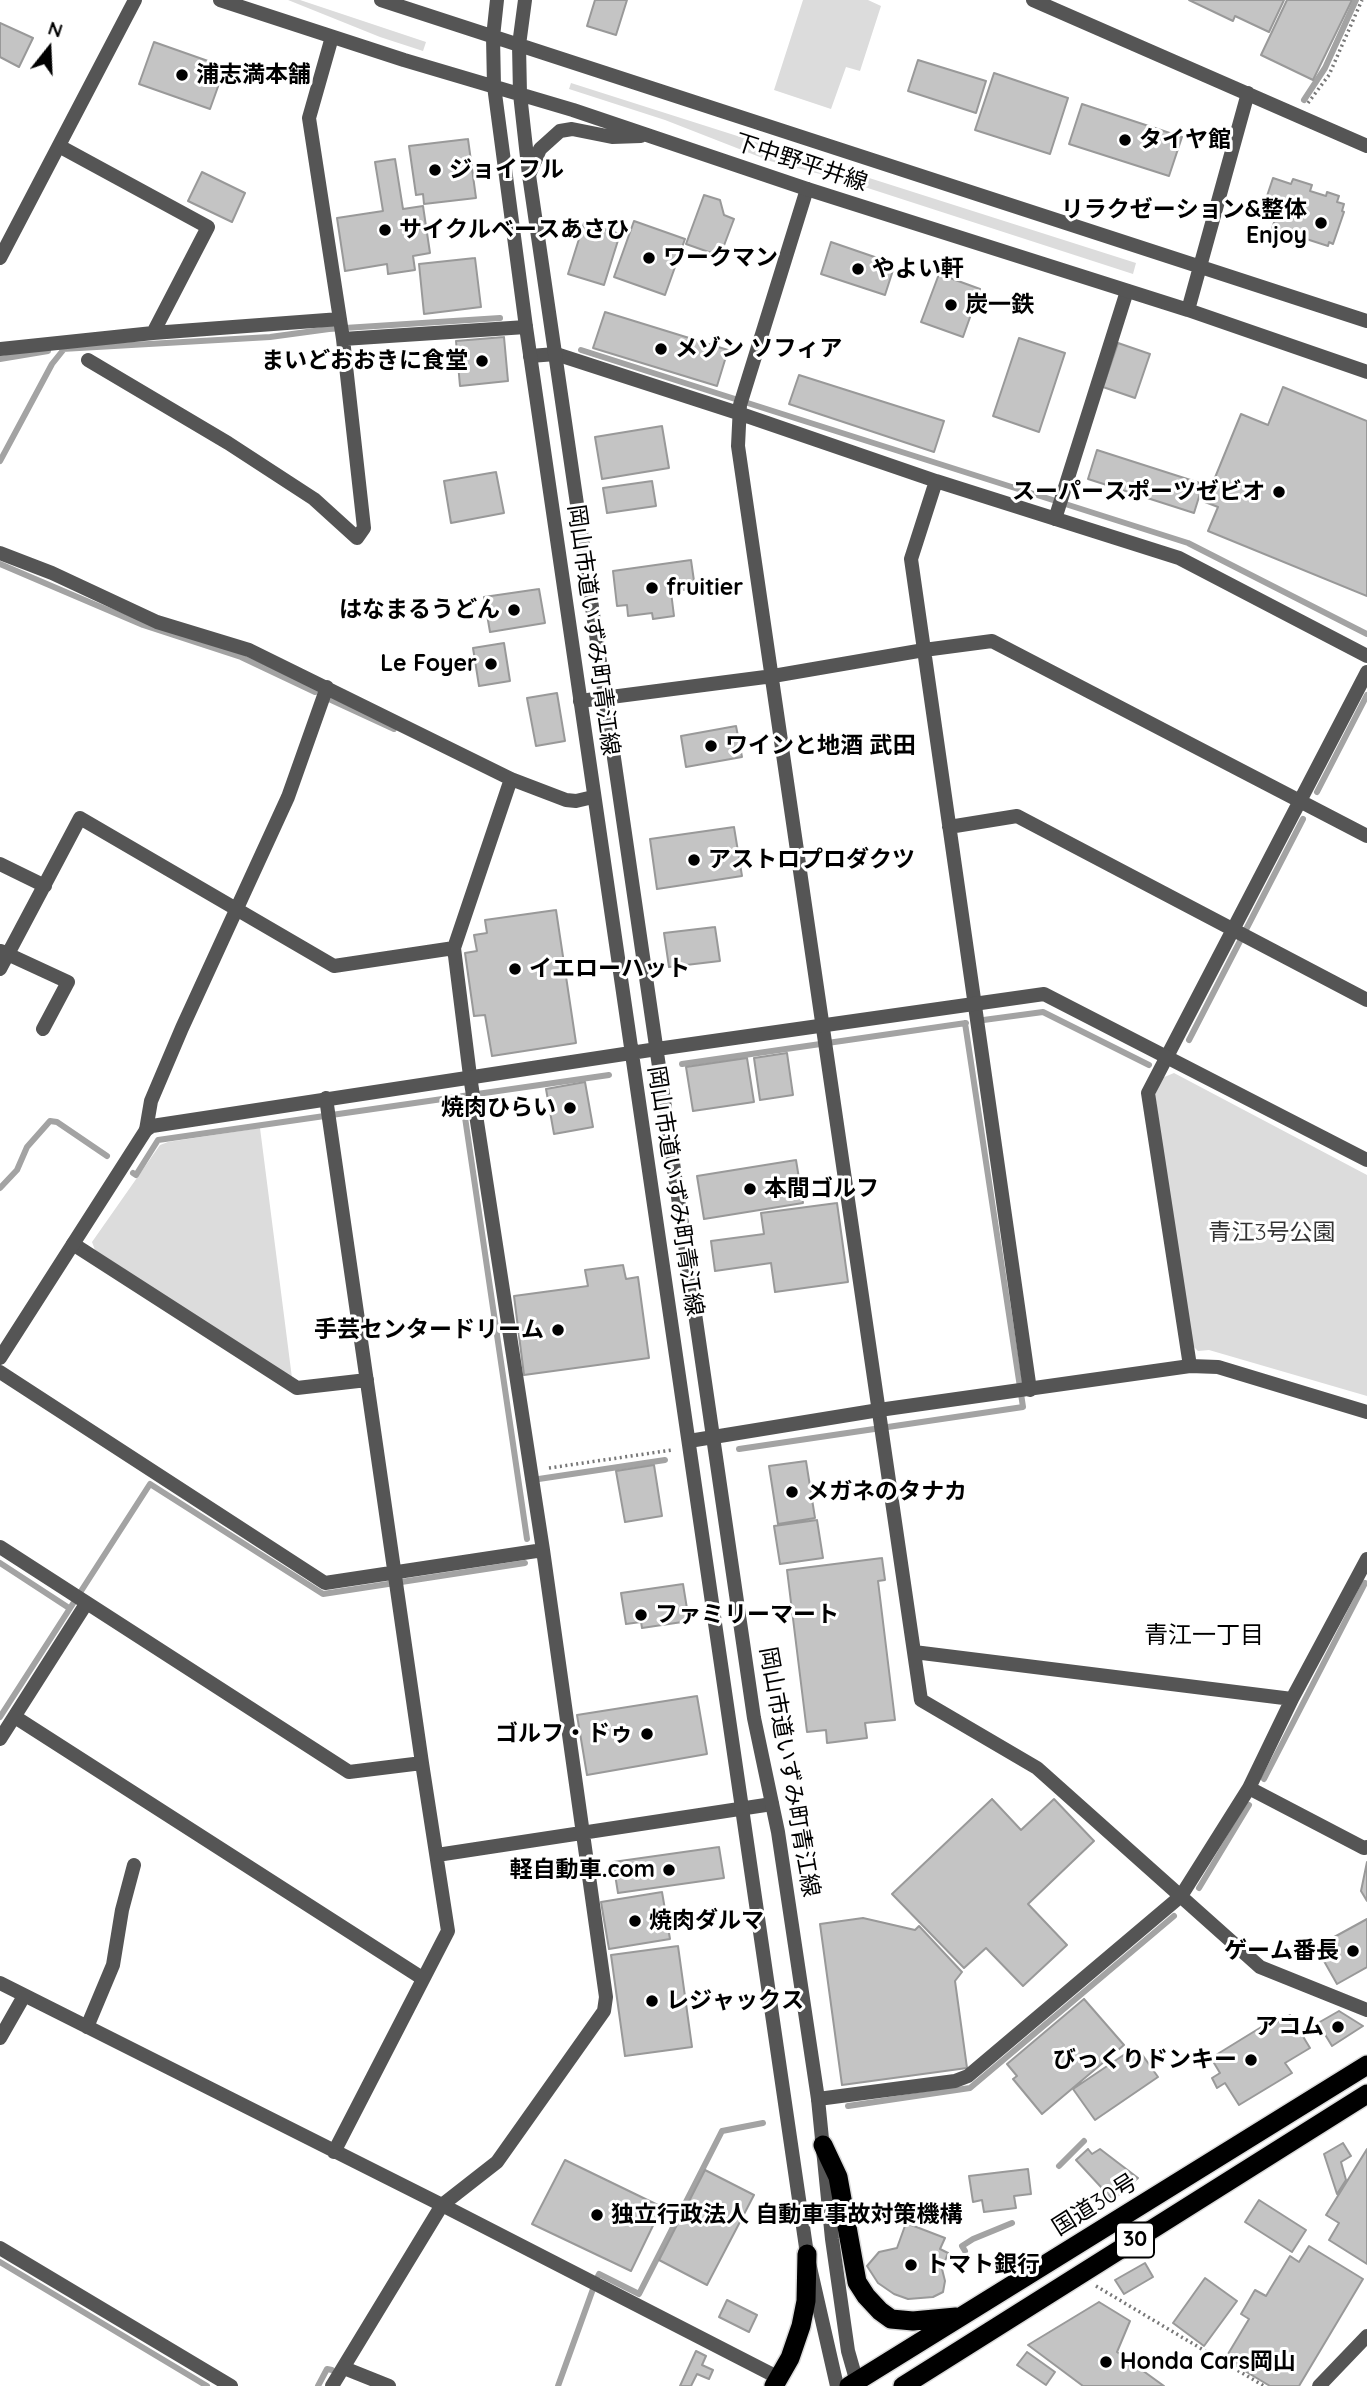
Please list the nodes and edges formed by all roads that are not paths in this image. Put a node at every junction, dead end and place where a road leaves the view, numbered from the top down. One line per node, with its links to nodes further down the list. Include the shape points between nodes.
1 (135, 0): 14 (street)
2 (220, 0): 7 (street, 下中野平井線)
3 (381, 0): 8 (street, 下中野平井線)
4 (497, 0): 8 (street, 岡山市道いずみ町青江線)
5 (524, 0): 9 (street, 岡山市道いずみ町青江線)
6 (1033, 0): 11 (street)
7 (332, 37): 10 (street, 下中野平井線); 24 (street, via 309,118)
8 (493, 37): 9 (street, 下中野平井線); 10 (street, 岡山市道いずみ町青江線)
9 (519, 45): 12 (street, 岡山市道いずみ町青江線); 19 (street, 下中野平井線)
10 (494, 86): 12 (street, 下中野平井線); 23 (street, 岡山市道いずみ町青江線)
11 (1248, 93): 15 (street); 19 (street)
12 (520, 94): 13 (street, 下中野平井線); 16 (street, 岡山市道いずみ町青江線)
13 (649, 136): 16 (street, via 560,131 540,149); 17 (street, 下中野平井線)
14 (60, 146): 18 (street); 25 (street, via 208,228)
15 (1367, 146)
16 (529, 176): 27 (street, 岡山市道いずみ町青江線)
17 (807, 190): 20 (street, 下中野平井線); 31 (street)
18 (0, 258)
19 (1201, 265): 21 (street); 22 (street, 下中野平井線)
20 (1127, 291): 21 (street, 下中野平井線); 33 (street)
21 (1188, 310): 30 (street, 下中野平井線)
22 (1367, 321)
23 (526, 327): 24 (street); 28 (street, 岡山市道いずみ町青江線)
24 (341, 329): 25 (street); 29 (street, via 364,528 357,538 314,499)
25 (153, 332): 26 (street)
26 (0, 349)
27 (556, 354): 28 (street); 31 (street); 40 (street, 岡山市道いずみ町青江線)
28 (530, 356): 41 (street, 岡山市道いずみ町青江線)
29 (88, 360)
30 (1367, 372)
31 (740, 403): 32 (street); 38 (street, via 738,446)
32 (936, 481): 33 (street); 35 (street, via 911,559)
33 (1058, 507): 36 (street, via 1179,558)
34 (0, 553): 39 (street, via 157,622 249,650)
35 (924, 650): 38 (street); 44 (street, via 992,641); 45 (street)
36 (1367, 656)
37 (1367, 671): 44 (street)
38 (773, 676): 40 (street); 57 (street)
39 (327, 687): 42 (street); 49 (street, via 288,797)
40 (604, 698): 41 (street); 58 (street, 岡山市道いずみ町青江線)
41 (580, 701): 43 (street, 岡山市道いずみ町青江線)
42 (511, 779): 43 (street, via 566,800); 51 (street)
43 (593, 797): 59 (street, 岡山市道いずみ町青江線)
44 (1300, 801): 46 (street); 50 (street)
45 (949, 827): 50 (street, via 1017,816); 55 (street)
46 (1367, 836)
47 (0, 864): 48 (street)
48 (45, 886): 49 (street, via 80,818); 52 (street)
49 (236, 909): 51 (street, via 334,966); 63 (street, via 151,1101)
50 (1239, 933): 54 (street); 60 (street)
51 (454, 947): 61 (street)
52 (4, 952): 53 (street); 56 (street, via 68,982)
53 (0, 969)
54 (1367, 1000)
55 (975, 1016): 57 (street); 60 (street, via 1044,994); 70 (street)
56 (43, 1029)
57 (825, 1037): 58 (street); 72 (street)
58 (657, 1049): 59 (street); 73 (street, 岡山市道いずみ町青江線)
59 (631, 1053): 61 (street); 74 (street, 岡山市道いずみ町青江線)
60 (1168, 1056): 64 (street); 67 (street, via 1148,1093)
61 (470, 1076): 62 (street); 76 (street)
62 (328, 1110): 63 (street, via 160,1124); 69 (street)
63 (146, 1130): 65 (street)
64 (1367, 1160)
65 (73, 1244): 66 (street); 69 (street, via 298,1388)
66 (0, 1358)
67 (1190, 1366): 70 (street); 71 (street, via 1218,1367)
68 (0, 1372): 78 (street, via 325,1583)
69 (367, 1380): 78 (street)
70 (1024, 1390): 72 (street)
71 (1367, 1412)
72 (881, 1421): 73 (street); 80 (street)
73 (713, 1436): 74 (street); 86 (street, 岡山市道いずみ町青江線, via 754,1718)
74 (689, 1441): 87 (street, 岡山市道いずみ町青江線)
75 (0, 1547): 79 (street)
76 (543, 1550): 78 (street); 88 (street)
77 (1366, 1564): 81 (street)
78 (396, 1579): 84 (street)
79 (80, 1600): 82 (street); 84 (street, via 349,1772)
80 (914, 1652): 81 (street); 92 (street, via 921,1700 1037,1769)
81 (1292, 1699): 85 (street)
82 (15, 1717): 83 (street); 93 (street)
83 (0, 1739)
84 (422, 1763): 90 (street)
85 (1249, 1788): 89 (street); 92 (street)
86 (772, 1804): 87 (street); 101 (street, 岡山市道いずみ町青江線)
87 (742, 1808): 88 (street); 106 (street, 岡山市道いずみ町青江線)
88 (583, 1833): 90 (street); 104 (street, via 606,1997 604,2011 497,2162)
89 (1367, 1847)
90 (437, 1855): 93 (street, via 447,1931)
91 (134, 1865): 97 (street, via 113,1965)
92 (1181, 1896): 96 (street, via 1260,1967); 101 (street, via 968,2076)
93 (422, 1978): 103 (street)
94 (0, 1983): 95 (street)
95 (24, 1996): 97 (street); 98 (street)
96 (1367, 2010)
97 (87, 2027): 103 (street)
98 (0, 2038)
99 (1367, 2065): 107 (highway, 国道30号 / 30)
100 (1367, 2094): 116 (highway, 30)
101 (818, 2099): 102 (street, 岡山市道いずみ町青江線)
102 (823, 2145): 107 (highway, via 838,2177 857,2282 866,2296 891,2319); 111 (street, 岡山市道いずみ町青江線, via 832,2239)
103 (334, 2152): 104 (street)
104 (442, 2205): 109 (street); 110 (street)
105 (0, 2248): 112 (street)
106 (807, 2254): 110 (highway, via 801,2326); 115 (street, 岡山市道いずみ町青江線)
107 (961, 2317): 111 (highway, 国道30号 / 30)
108 (1367, 2336): 117 (street)
109 (344, 2368): 113 (street); 114 (street)
110 (776, 2382)
111 (855, 2384)
112 (230, 2386)
113 (332, 2386)
114 (389, 2386)
115 (837, 2386)
116 (903, 2386)
117 (1319, 2386)

